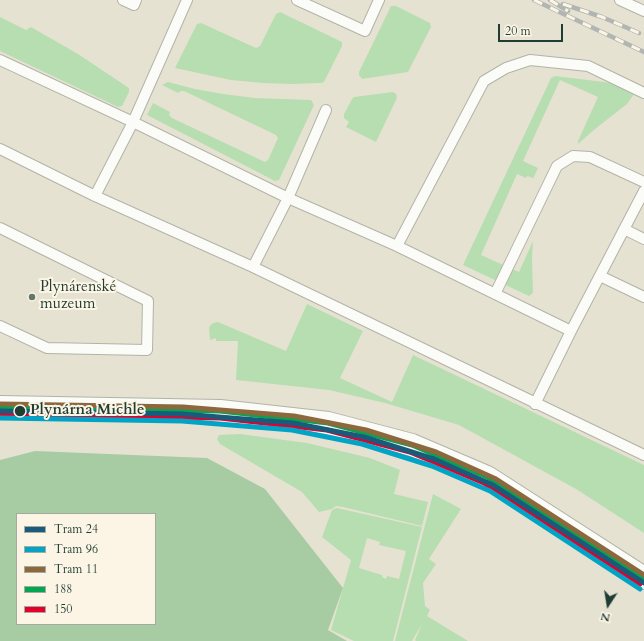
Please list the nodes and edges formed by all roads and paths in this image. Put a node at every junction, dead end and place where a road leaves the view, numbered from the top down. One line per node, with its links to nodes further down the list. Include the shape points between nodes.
1 (123, 0): 2 (lane, via 134,5)
2 (136, 0)
3 (187, 0): 11 (lane)
4 (297, 0): 5 (lane, via 365,31)
5 (379, 0)
6 (620, 0): 7 (lane)
7 (644, 11)
8 (0, 60): 11 (lane)
9 (644, 93): 20 (lane, via 588,66 530,60 506,68 484,81)
10 (326, 110): 16 (lane)
11 (133, 122): 15 (lane); 16 (lane)
12 (0, 149): 15 (lane)
13 (644, 182): 23 (lane, via 590,157 573,156 557,166)
14 (644, 191): 18 (lane)
15 (95, 196): 21 (lane)
16 (288, 198): 20 (lane); 21 (lane)
17 (0, 228): 25 (lane, via 148,301 147,350 47,348)
18 (624, 229): 19 (lane); 22 (lane)
19 (644, 239)
20 (397, 246): 23 (lane)
21 (253, 267): 27 (lane)
22 (600, 276): 24 (lane); 26 (lane)
23 (495, 294): 26 (lane)
24 (644, 297)
25 (0, 326)
26 (571, 331): 27 (lane)
27 (535, 404): 29 (lane)
28 (0, 407): 30 (street, via 220,411 328,423 382,437 412,445 487,477)
29 (644, 455)
30 (644, 578)

